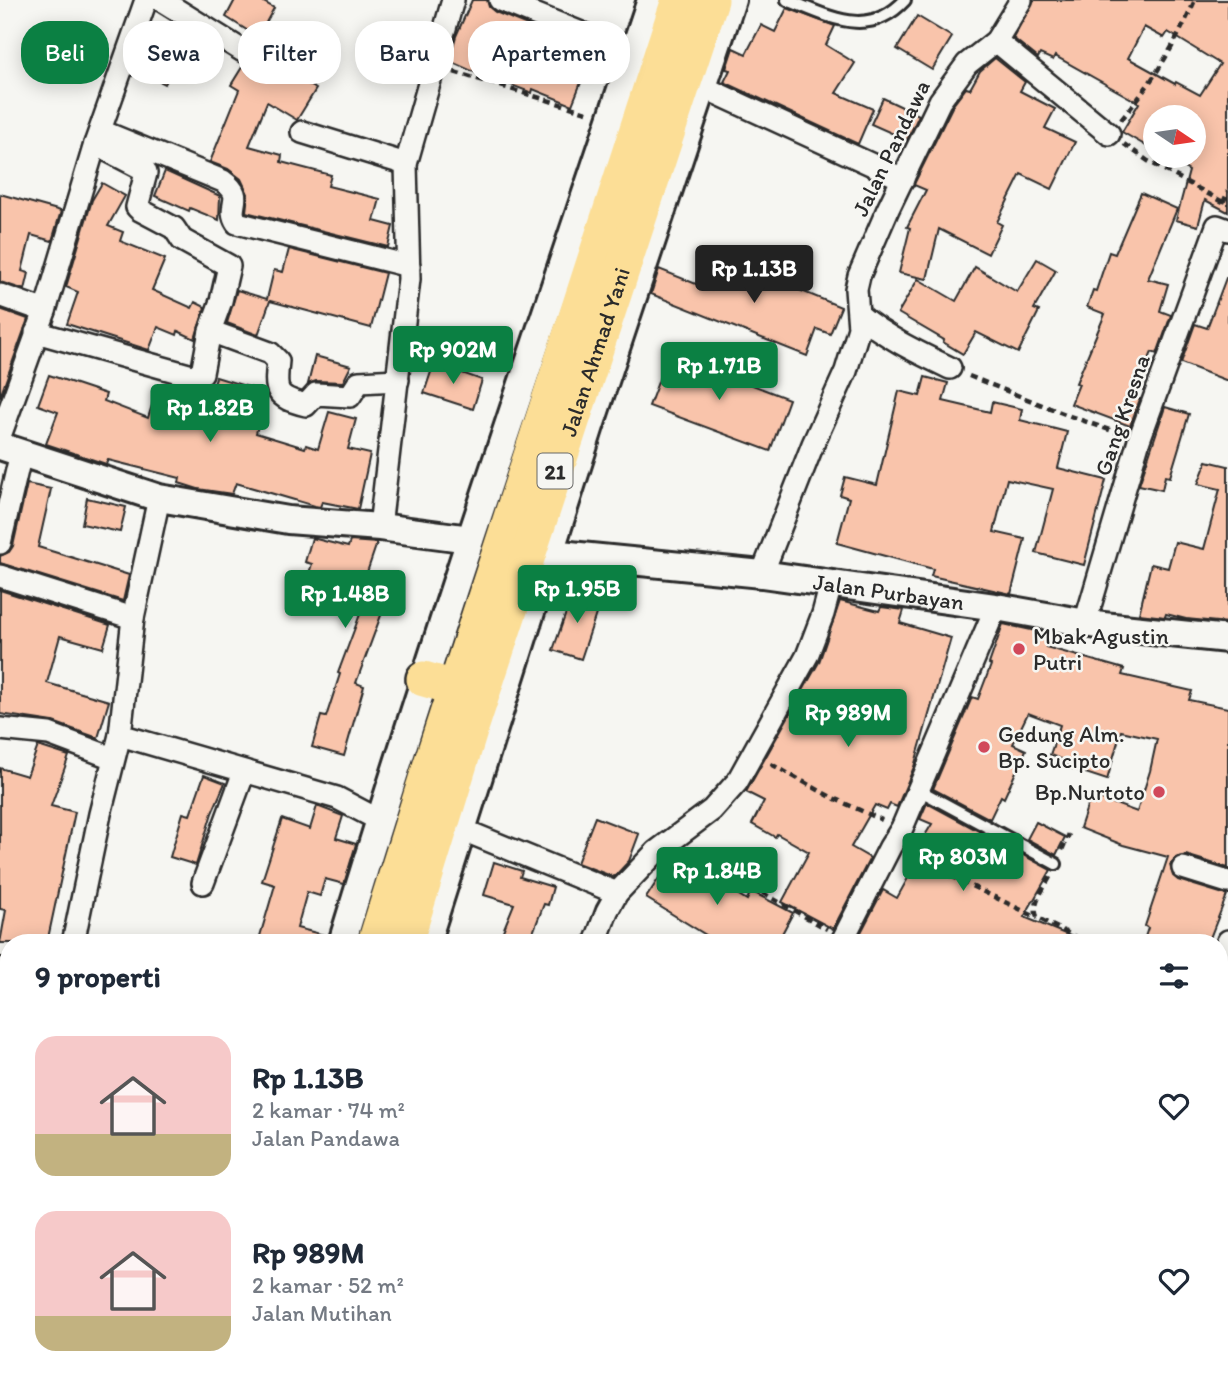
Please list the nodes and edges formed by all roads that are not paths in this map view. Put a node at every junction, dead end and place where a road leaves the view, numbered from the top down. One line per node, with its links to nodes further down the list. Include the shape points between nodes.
1 (146, 0): 18 (street)
2 (161, 0): 13 (street)
3 (453, 0): 19 (street)
4 (500, 0): 14 (street)
5 (652, 0): 14 (street)
6 (679, 0): 23 (highway, Jalan Ahmad Yani / 21)
7 (711, 0): 31 (highway, Jalan Ahmad Yani / 21)
8 (732, 0): 15 (street)
9 (787, 0): 10 (lane, via 842,21 861,23 878,20)
10 (905, 0)
11 (1021, 0): 12 (street, Jalan Pandawa)
12 (996, 41): 17 (street); 20 (street, Jalan Pandawa, via 957,75)
13 (238, 48)
14 (633, 54): 23 (street, via 611,120)
15 (703, 87): 20 (street); 31 (street)
16 (302, 132): 19 (street)
17 (1110, 134)
18 (98, 137): 22 (street, via 223,181 233,188 237,223); 25 (street); 27 (street, via 145,170 140,210 229,266)
19 (406, 164): 22 (street)
20 (903, 179): 26 (street, Jalan Pandawa, via 859,276)
21 (1223, 228): 44 (street, Gang Kresna, via 1139,440)
22 (409, 266): 30 (street)
23 (577, 268): 36 (street); 46 (highway, Jalan Ahmad Yani / 21)
24 (0, 295): 25 (street)
25 (45, 311): 28 (street)
26 (859, 315): 29 (street, via 904,346); 39 (street, Jalan Pandawa, via 846,371)
27 (210, 331): 28 (street, via 202,373 196,377); 30 (street, via 270,353 276,359 277,390 302,405 316,394 350,397 359,382)
28 (36, 332): 32 (street)
29 (950, 368)
30 (398, 380): 35 (street)
31 (581, 423): 38 (street); 48 (highway, Jalan Ahmad Yani / 21)
32 (0, 436)
33 (11, 449): 34 (street); 37 (street)
34 (159, 498): 35 (street, via 288,520); 43 (street)
35 (380, 527): 36 (street)
36 (470, 539): 46 (street)
37 (0, 543)
38 (550, 553): 39 (street, Jalan Purbayan); 48 (street)
39 (762, 574): 41 (street, Jalan Purbayan)
40 (0, 576): 43 (street)
41 (831, 584): 42 (street, Jalan Purbayan); 59 (street, via 807,656 737,782 712,810 656,852)
42 (996, 607): 44 (street, Jalan Purbayan); 52 (street)
43 (133, 618): 49 (street)
44 (1085, 623): 45 (street, Jalan Purbayan)
45 (1228, 639)
46 (440, 684): 53 (street); 62 (highway, Jalan Ahmad Yani / 21)
47 (0, 729): 50 (street, via 49,734)
48 (481, 734): 54 (street); 63 (highway, Jalan Ahmad Yani / 21)
49 (120, 735): 50 (street); 51 (street)
50 (113, 758): 60 (street)
51 (244, 772): 53 (street, via 338,798); 58 (street)
52 (919, 790): 55 (lane); 66 (street)
53 (379, 820): 61 (street)
54 (463, 830): 59 (street); 64 (street)
55 (1056, 864)
56 (1183, 868): 57 (street)
57 (1228, 882)
58 (203, 883)
59 (617, 893): 65 (street)
60 (75, 934)
61 (345, 934)
62 (377, 934)
63 (408, 934)
64 (429, 934)
65 (598, 934)
66 (850, 934)

